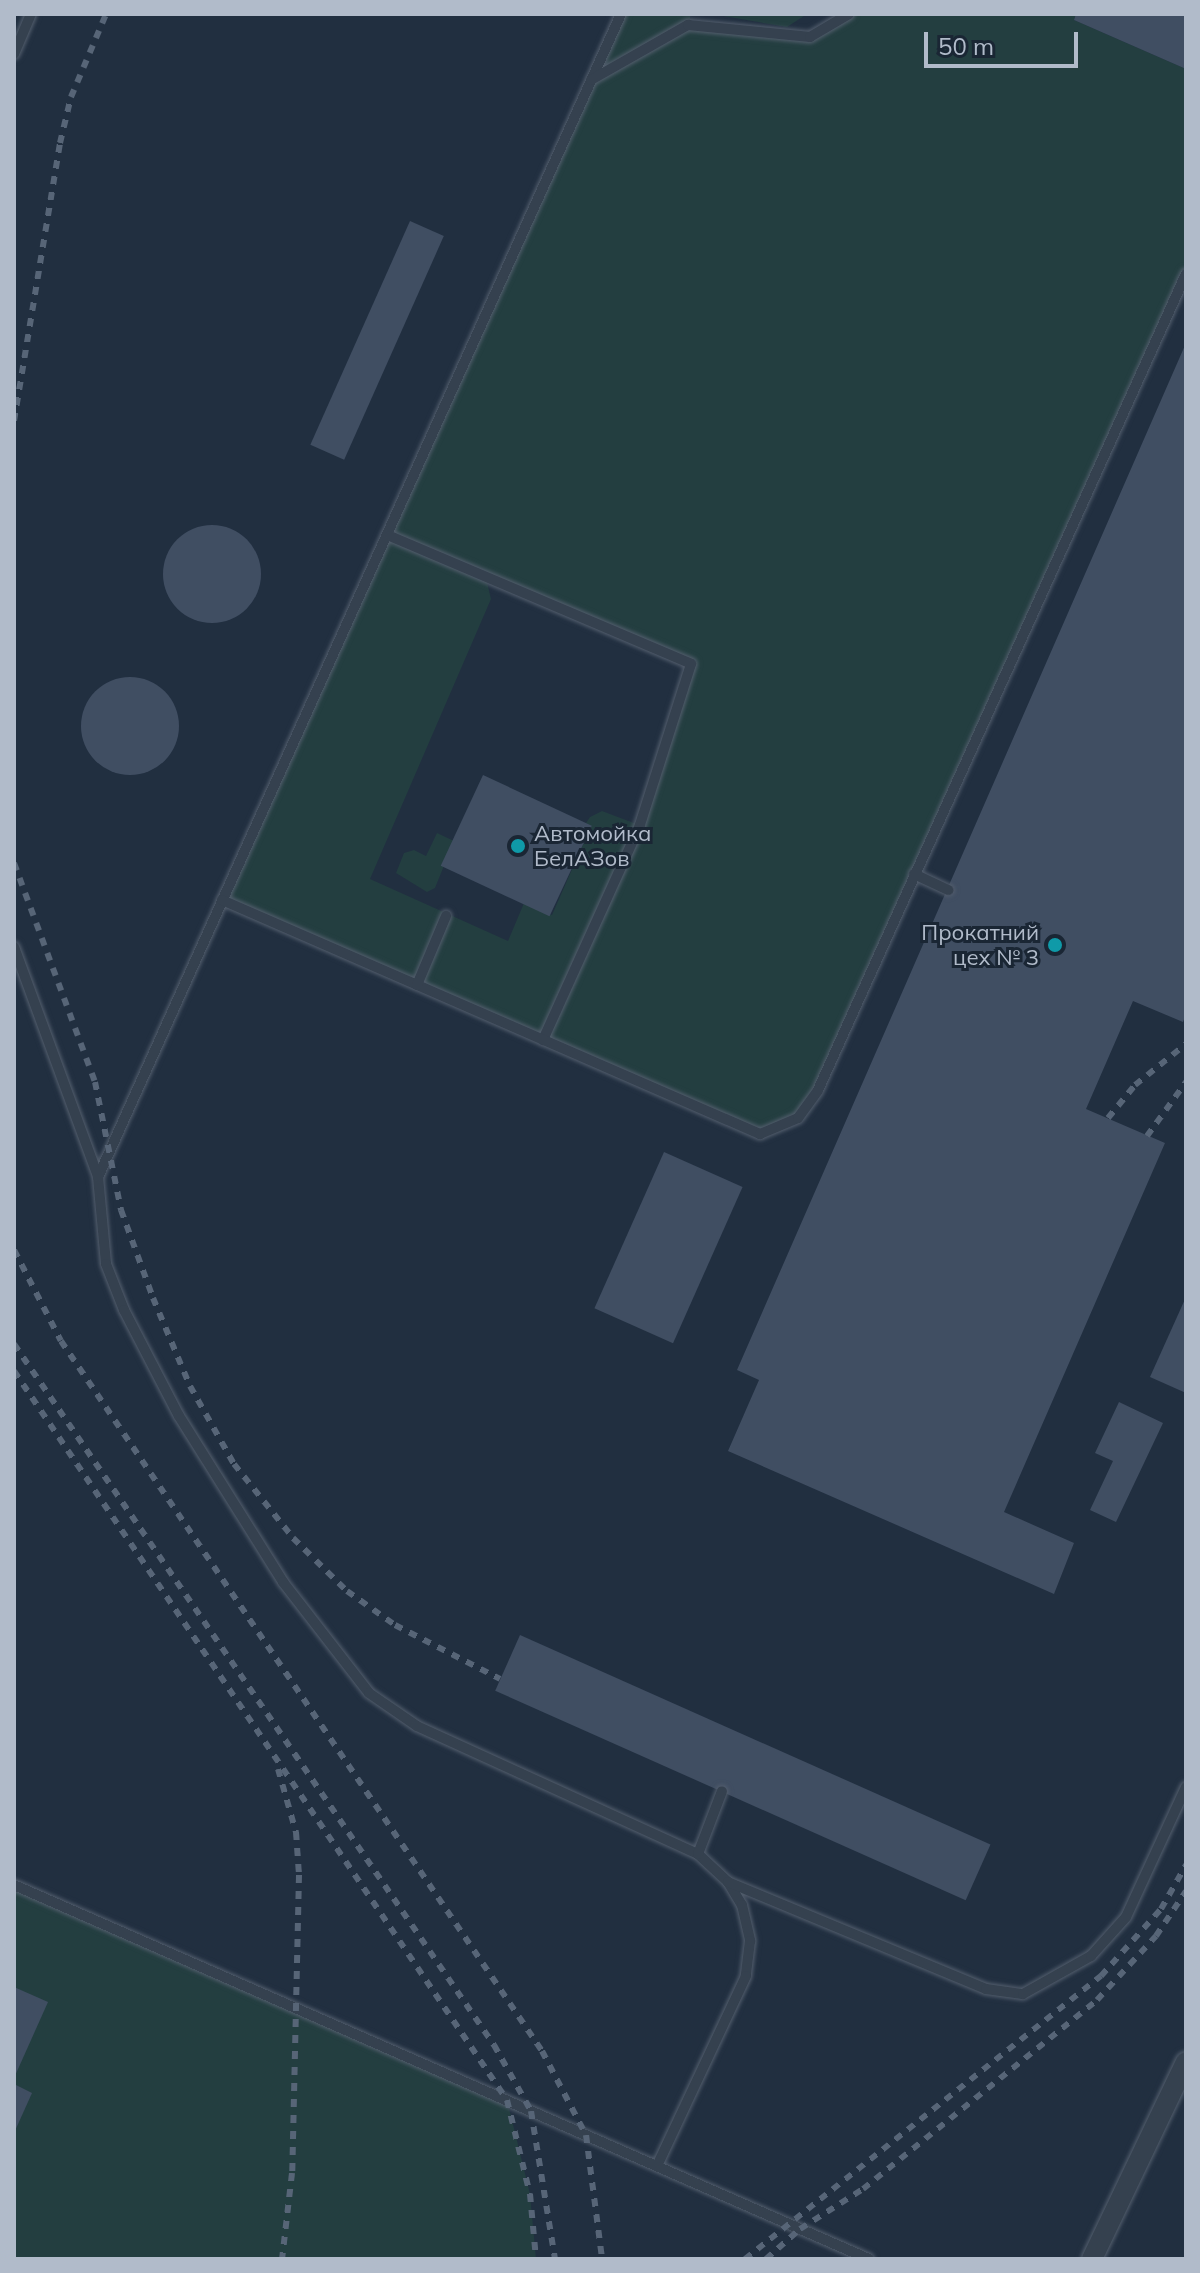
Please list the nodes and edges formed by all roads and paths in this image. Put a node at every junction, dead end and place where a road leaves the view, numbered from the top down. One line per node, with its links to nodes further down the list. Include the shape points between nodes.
1 (31, 14): 5 (lane)
2 (621, 14): 6 (lane)
3 (849, 14): 4 (lane, via 810,37)
4 (689, 20): 6 (lane)
5 (14, 54)
6 (591, 80): 8 (lane)
7 (1186, 274): 9 (lane)
8 (390, 536): 11 (lane); 15 (lane, via 691,664 640,825)
9 (914, 874): 10 (lane); 15 (lane, via 818,1090 798,1118 760,1134)
10 (949, 890)
11 (222, 900): 14 (lane); 16 (lane)
12 (446, 916): 14 (lane)
13 (14, 947): 16 (lane)
14 (417, 985): 15 (lane)
15 (543, 1040)
16 (98, 1177): 19 (lane, via 106,1264 130,1323 179,1416 283,1582 369,1693 417,1726)
17 (1186, 1787): 20 (lane, via 1126,1917 1091,1956 1023,1994 986,1989)
18 (722, 1791): 19 (lane)
19 (698, 1854): 20 (lane)
20 (728, 1882): 23 (lane, via 742,1905 750,1941 746,1976)
21 (14, 1885): 23 (lane)
22 (1186, 2062): 25 (street)
23 (657, 2166): 24 (lane)
24 (869, 2259)
25 (1092, 2259)

